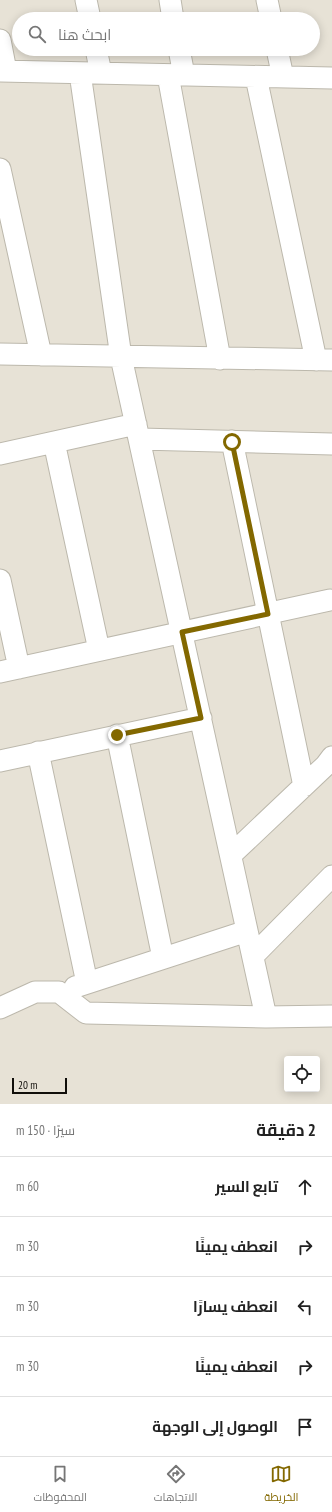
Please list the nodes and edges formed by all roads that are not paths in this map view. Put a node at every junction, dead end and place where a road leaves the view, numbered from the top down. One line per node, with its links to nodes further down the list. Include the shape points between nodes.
1 (86, 0): 4 (street)
2 (170, 0): 5 (street)
3 (266, 0): 6 (street)
4 (89, 12)
5 (172, 12)
6 (269, 12)
7 (0, 40): 11 (street)
8 (97, 56): 13 (street)
9 (178, 56): 14 (street)
10 (278, 56): 16 (street)
11 (3, 71): 12 (street)
12 (80, 73): 13 (street); 21 (street)
13 (101, 73): 14 (street)
14 (176, 75): 15 (street); 22 (street)
15 (256, 77): 16 (street); 23 (street)
16 (283, 77): 17 (street)
17 (332, 78)
18 (0, 169): 20 (street)
19 (0, 354): 20 (street)
20 (41, 355): 21 (street)
21 (121, 357): 22 (street); 24 (street)
22 (220, 358): 23 (street)
23 (324, 360)
24 (138, 432): 25 (street); 26 (street); 32 (street)
25 (54, 442): 28 (street); 33 (street)
26 (232, 442): 27 (street); 31 (street)
27 (332, 444)
28 (0, 454)
29 (0, 580): 34 (street)
30 (331, 596): 31 (street)
31 (268, 614): 32 (street); 40 (street)
32 (182, 632): 33 (street); 35 (street)
33 (99, 650): 34 (street)
34 (9, 670)
35 (201, 718): 36 (street); 41 (street)
36 (117, 735): 37 (street); 45 (street)
37 (38, 752): 39 (street); 46 (street)
38 (332, 757): 40 (street)
39 (0, 761)
40 (304, 786): 41 (street)
41 (231, 855): 43 (street)
42 (332, 876): 44 (street)
43 (248, 931): 44 (street); 45 (street)
44 (253, 956): 50 (street)
45 (163, 958): 46 (street)
46 (87, 983): 47 (street)
47 (59, 992): 48 (street, via 35,992); 50 (street, via 86,1013)
48 (1, 1001)
49 (332, 1016): 50 (street)
50 (266, 1017)

